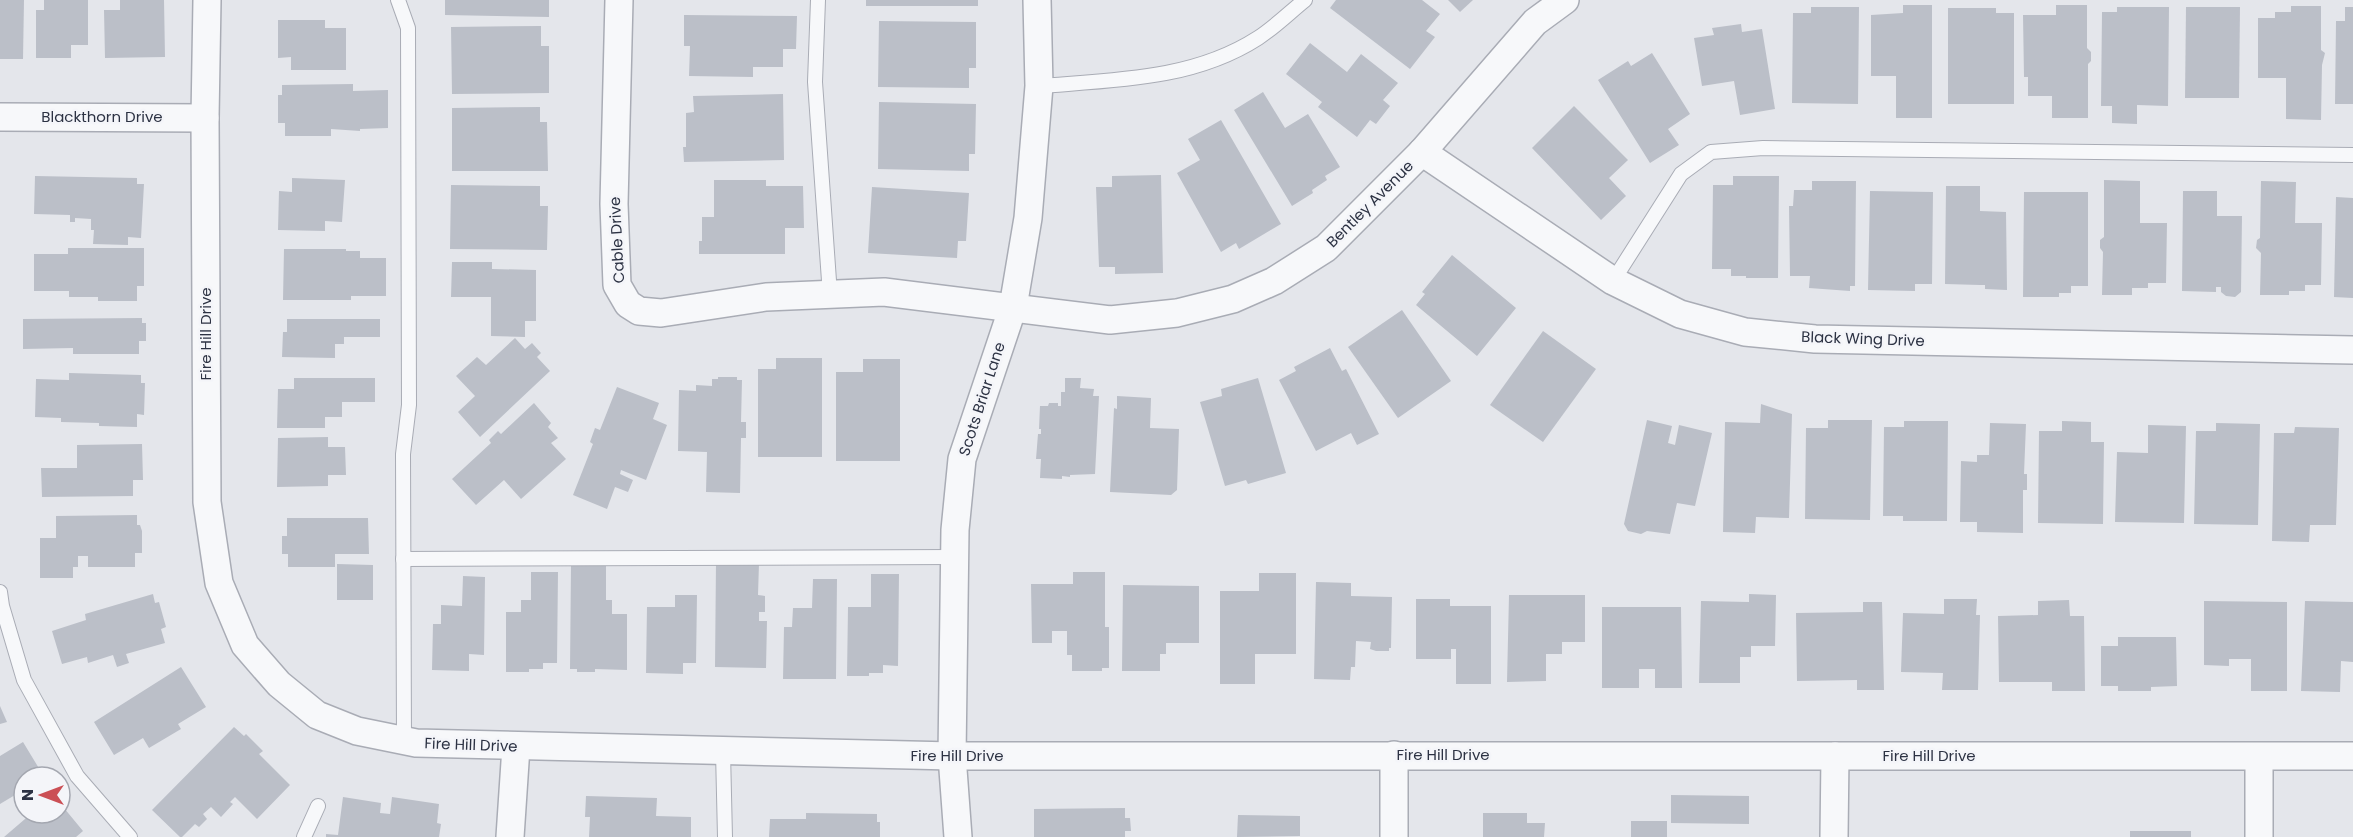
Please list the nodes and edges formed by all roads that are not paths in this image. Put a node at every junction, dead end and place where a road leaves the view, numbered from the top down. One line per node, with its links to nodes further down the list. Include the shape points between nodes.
1 (207, 0): 10 (street, Fire Hill Drive)
2 (398, 0): 19 (lane, via 408,28 409,405 403,454)
3 (619, 0): 14 (street, Cable Drive, via 614,204 617,285 628,304 639,311 661,313 766,297)
4 (818, 0): 14 (lane, via 815,82)
5 (1037, 0): 8 (street, Scots Briar Lane)
6 (1305, 0): 8 (lane, via 1258,38 1208,63 1153,76)
7 (1566, 0): 11 (street, Bentley Avenue, via 1536,22)
8 (1039, 86): 16 (street, Scots Briar Lane, via 1028,218)
9 (0, 117): 10 (street, Blackthorn Drive)
10 (205, 118): 21 (street, Fire Hill Drive, via 207,502 219,583 245,645 279,684 317,715)
11 (1422, 152): 13 (street, Black Wing Drive); 16 (street, Bentley Avenue, via 1326,248 1274,281 1233,299 1177,313 1110,320)
12 (2353, 155): 13 (lane, via 1763,148 1711,152 1681,174)
13 (1613, 281): 17 (street, Black Wing Drive, via 1680,314 1745,332 1803,338)
14 (830, 295): 15 (street, Cable Drive, via 884,292)
15 (942, 299): 16 (street, Bentley Avenue)
16 (1013, 307): 18 (street, Scots Briar Lane, via 962,459)
17 (2353, 350)
18 (954, 557): 19 (lane); 25 (street, Scots Briar Lane)
19 (403, 559): 21 (lane)
20 (0, 592): 30 (lane, via 24,680 77,776)
21 (404, 741): 22 (street, Fire Hill Drive)
22 (516, 747): 23 (street, Fire Hill Drive); 32 (street)
23 (723, 752): 25 (street, Fire Hill Drive); 33 (lane)
24 (1394, 755): 25 (street, Fire Hill Drive); 26 (street, Fire Hill Drive); 35 (street)
25 (952, 756): 34 (street, Scots Briar Lane)
26 (1834, 756): 28 (street, Fire Hill Drive); 36 (street)
27 (2353, 756): 28 (street, Fire Hill Drive)
28 (2259, 758): 37 (street)
29 (318, 806): 31 (lane)
30 (130, 837)
31 (304, 837)
32 (510, 837)
33 (725, 837)
34 (958, 837)
35 (1394, 837)
36 (1834, 837)
37 (2259, 837)

